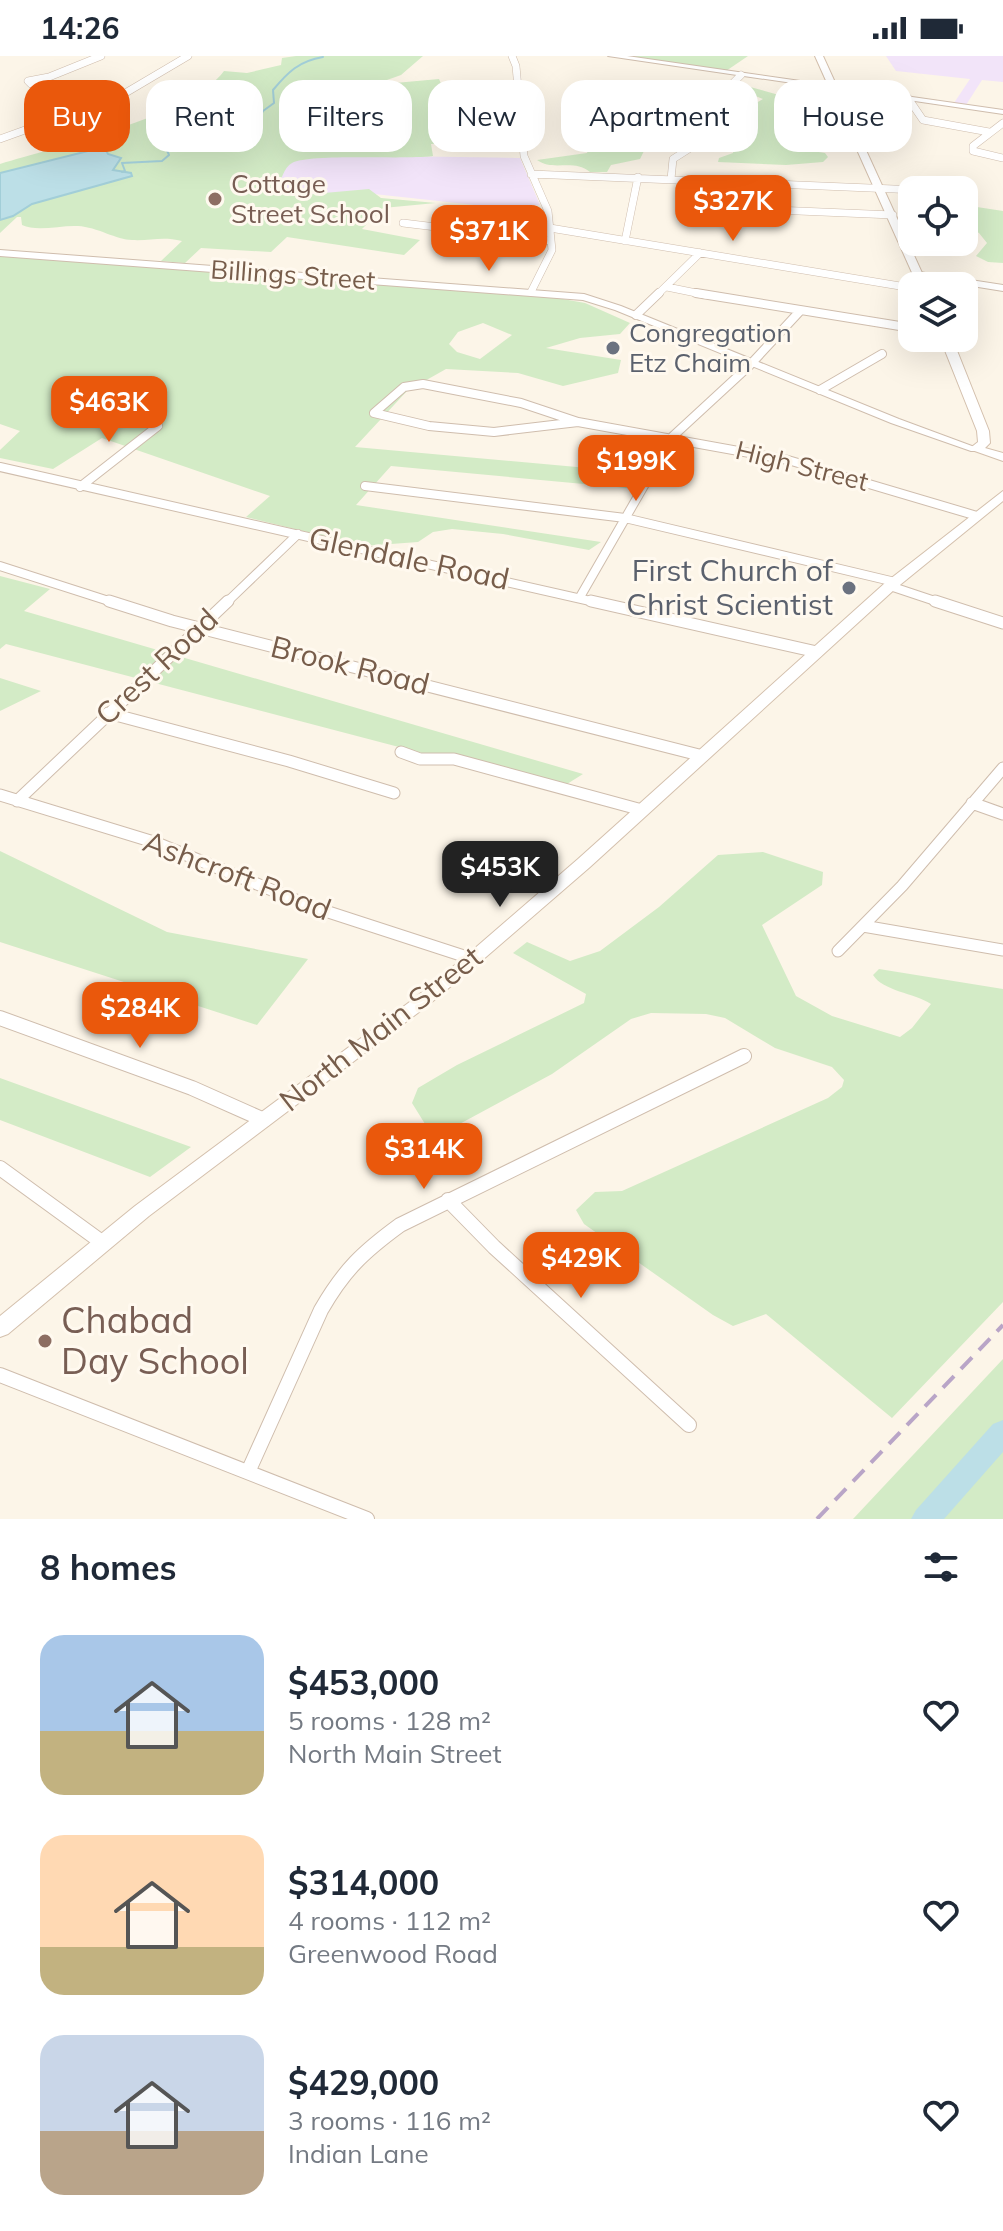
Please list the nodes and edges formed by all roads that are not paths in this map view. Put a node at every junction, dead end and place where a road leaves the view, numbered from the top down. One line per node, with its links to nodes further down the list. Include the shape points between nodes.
1 (101, 56): 7 (street)
2 (188, 56): 16 (street, via 84,110)
3 (512, 56): 20 (street, via 524,156)
4 (612, 56): 6 (street)
5 (819, 56): 9 (main road)
6 (741, 75): 8 (street); 22 (street, via 719,97 695,145 673,159)
7 (49, 77)
8 (777, 80)
9 (830, 80)
10 (912, 99): 12 (street)
11 (912, 104): 15 (street, via 923,120)
12 (1003, 112)
13 (1003, 123): 15 (street)
14 (0, 132): 16 (street)
15 (989, 132): 19 (street, via 973,151)
16 (10, 136): 17 (street)
17 (0, 139)
18 (863, 152): 24 (main road)
19 (1003, 158)
20 (531, 174): 21 (street); 30 (street)
21 (638, 177): 22 (street); 32 (street)
22 (671, 179): 23 (street)
23 (709, 180): 24 (street); 26 (street)
24 (878, 186): 25 (street); 28 (main road)
25 (898, 188)
26 (709, 201)
27 (775, 210): 28 (street)
28 (893, 215): 35 (main road)
29 (403, 223): 31 (street)
30 (550, 228): 31 (street); 32 (street)
31 (551, 241): 40 (street, via 551,256)
32 (625, 241): 34 (street)
33 (0, 253): 40 (street, Billings Street)
34 (700, 253): 36 (street); 38 (street)
35 (917, 272)
36 (898, 286)
37 (978, 286): 39 (street)
38 (667, 287): 41 (street); 42 (street)
39 (1003, 288)
40 (531, 292): 42 (street, Billings Street, via 592,299)
41 (800, 311): 43 (street); 46 (street)
42 (636, 315): 46 (street, Billings Street)
43 (898, 326)
44 (952, 352): 53 (main road, via 983,431 984,443)
45 (882, 354): 47 (street)
46 (752, 363): 47 (street, Billings Street); 50 (street)
47 (820, 390): 53 (street, Billings Street)
48 (578, 422): 48 (street, High Street, via 494,432 429,426 374,413 404,387 420,384 521,403); 50 (street, High Street)
49 (158, 426): 51 (street)
50 (672, 437): 59 (street, High Street, via 822,469); 60 (street)
51 (141, 439): 52 (street); 57 (street)
52 (159, 443)
53 (975, 449): 54 (main road)
54 (1003, 457)
55 (0, 467): 57 (street, Glendale Road)
56 (365, 486): 60 (street)
57 (80, 487): 61 (street, Glendale Road)
58 (1003, 495): 59 (main road, North Main Street)
59 (977, 516): 63 (main road, North Main Street)
60 (625, 518): 63 (street); 64 (street)
61 (298, 534): 64 (street, Glendale Road); 66 (street, Crest Road)
62 (0, 566): 66 (street, Brook Road)
63 (893, 584): 65 (street); 67 (main road, North Main Street)
64 (580, 597): 67 (street, Glendale Road)
65 (1003, 623)
66 (199, 628): 68 (street, Crest Road); 70 (street, Brook Road)
67 (817, 652): 70 (main road, North Main Street)
68 (108, 713): 72 (street); 74 (street, Crest Road)
69 (401, 752): 76 (street, via 417,759 454,759)
70 (703, 756): 76 (main road, North Main Street)
71 (1003, 768): 75 (street)
72 (394, 793)
73 (0, 795): 74 (street, Ashcroft Road)
74 (17, 801): 81 (street, Ashcroft Road, via 157,843 313,907)
75 (972, 803): 77 (street); 78 (street)
76 (642, 810): 81 (main road, North Main Street)
77 (1003, 814)
78 (863, 926): 79 (street); 80 (street)
79 (1003, 950)
80 (838, 951)
81 (473, 959): 84 (main road, North Main Street)
82 (0, 1018): 84 (street)
83 (744, 1056): 86 (street)
84 (264, 1120): 87 (main road, North Main Street)
85 (0, 1168): 87 (street)
86 (448, 1200): 90 (street); 91 (street, via 380,1237 348,1266 321,1310)
87 (103, 1243): 88 (main road, North Main Street)
88 (0, 1328)
89 (0, 1375): 91 (street)
90 (689, 1425)
91 (248, 1472): 92 (street)
92 (367, 1519)

